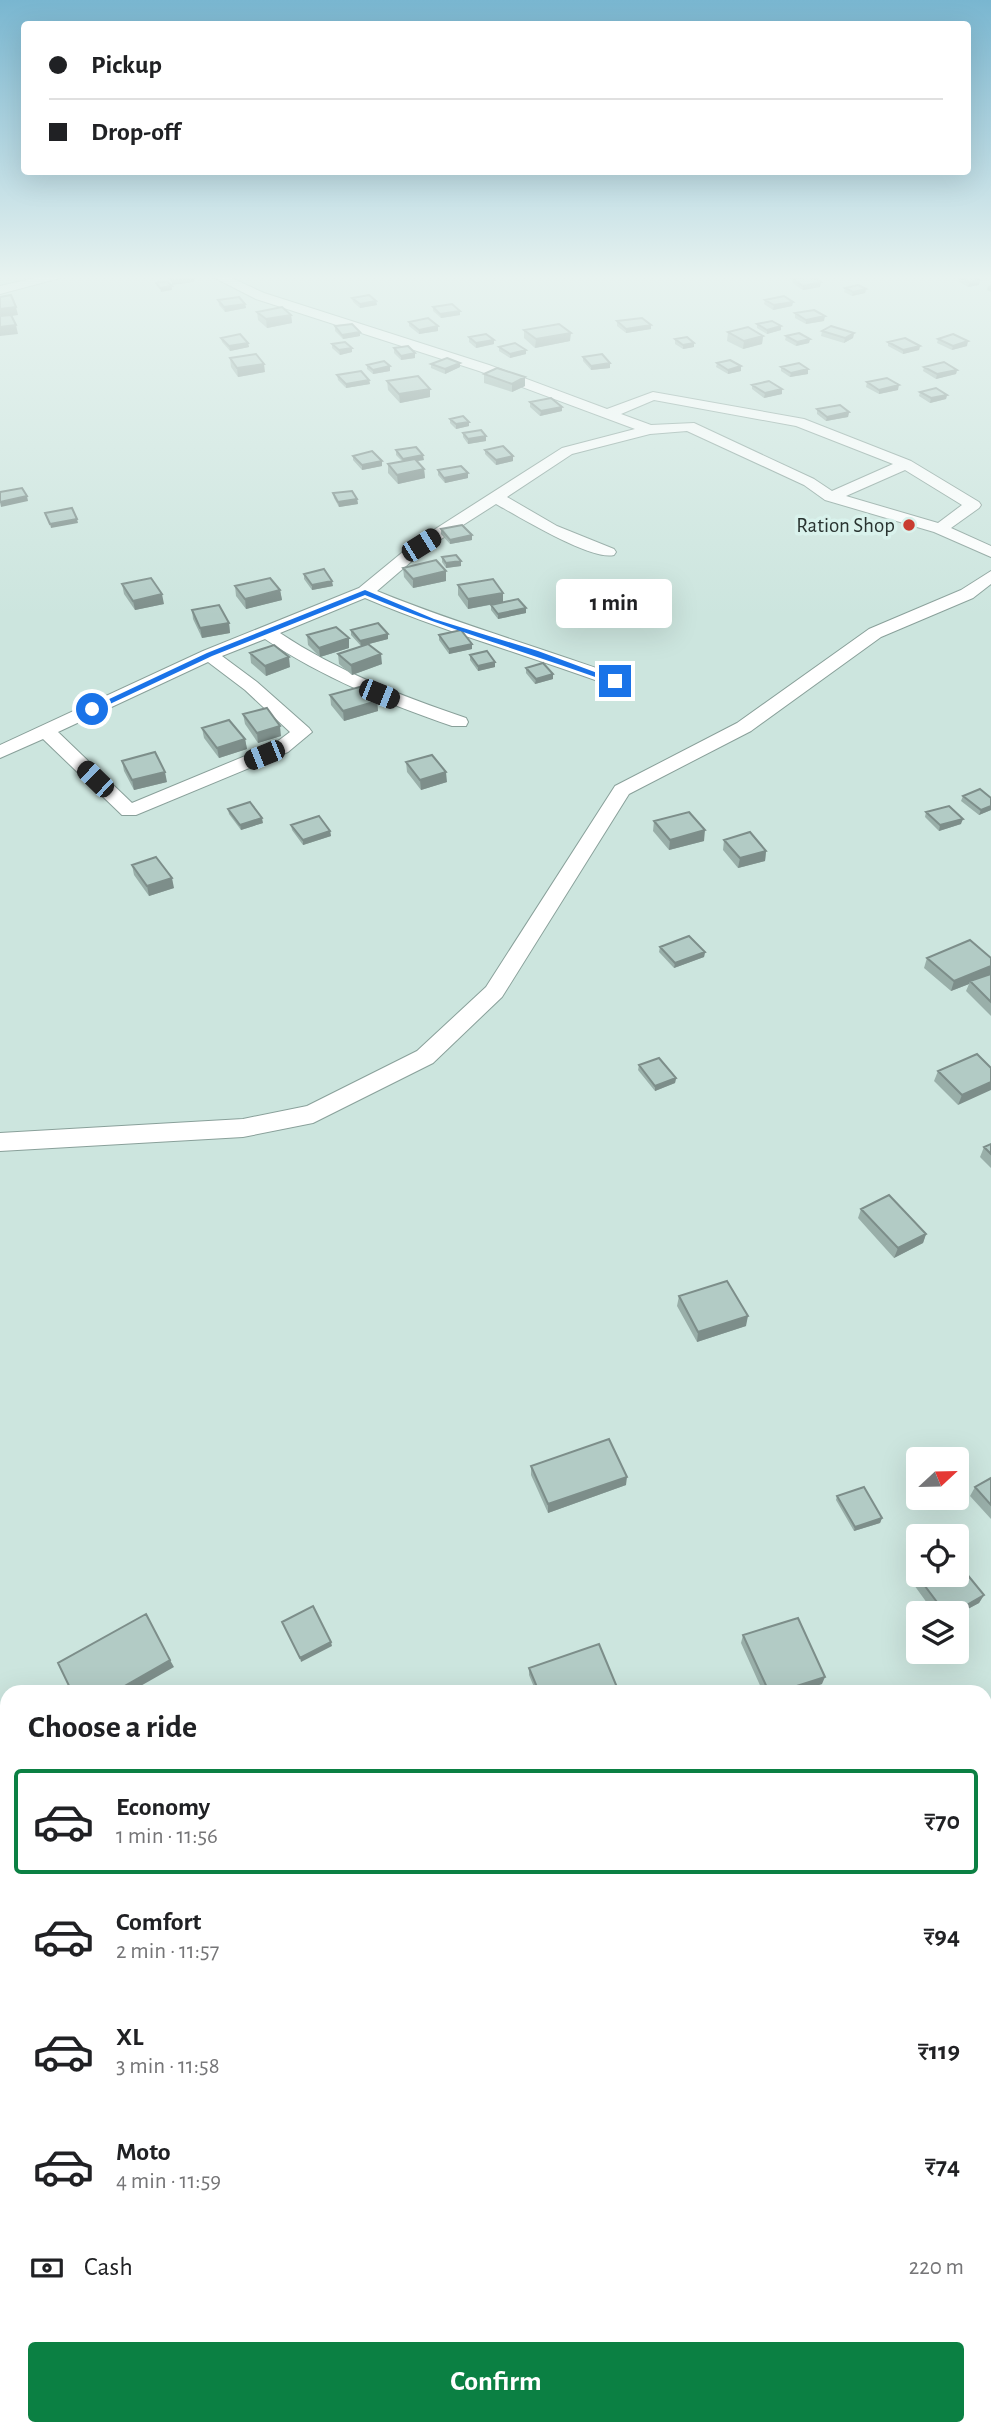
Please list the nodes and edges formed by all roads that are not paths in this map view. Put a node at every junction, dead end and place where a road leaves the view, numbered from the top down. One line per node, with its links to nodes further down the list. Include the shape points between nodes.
1 (540, 389): 3 (street)
2 (727, 409): 3 (street, via 653,396); 4 (street); 6 (street, via 821,428)
3 (608, 414): 5 (street)
4 (689, 426): 5 (street); 8 (street, via 809,482)
5 (650, 430): 7 (street, via 567,452)
6 (906, 464): 8 (street); 9 (street, via 973,505)
7 (496, 497): 10 (street, via 551,529); 13 (street, via 421,545)
8 (831, 497): 9 (street)
9 (940, 529): 11 (street)
10 (608, 552)
11 (991, 552)
12 (991, 576): 20 (street, via 967,594 875,633 744,727 622,790 494,992 425,1057 313,1114 255,1126)
13 (365, 592): 14 (street); 16 (street, via 432,620)
14 (266, 631): 15 (street); 17 (street, via 362,688)
15 (209, 655): 18 (street); 18 (street, via 302,733 281,748 129,811)
16 (615, 681)
17 (459, 722)
18 (45, 731): 19 (street)
19 (0, 752)
20 (0, 1142)

